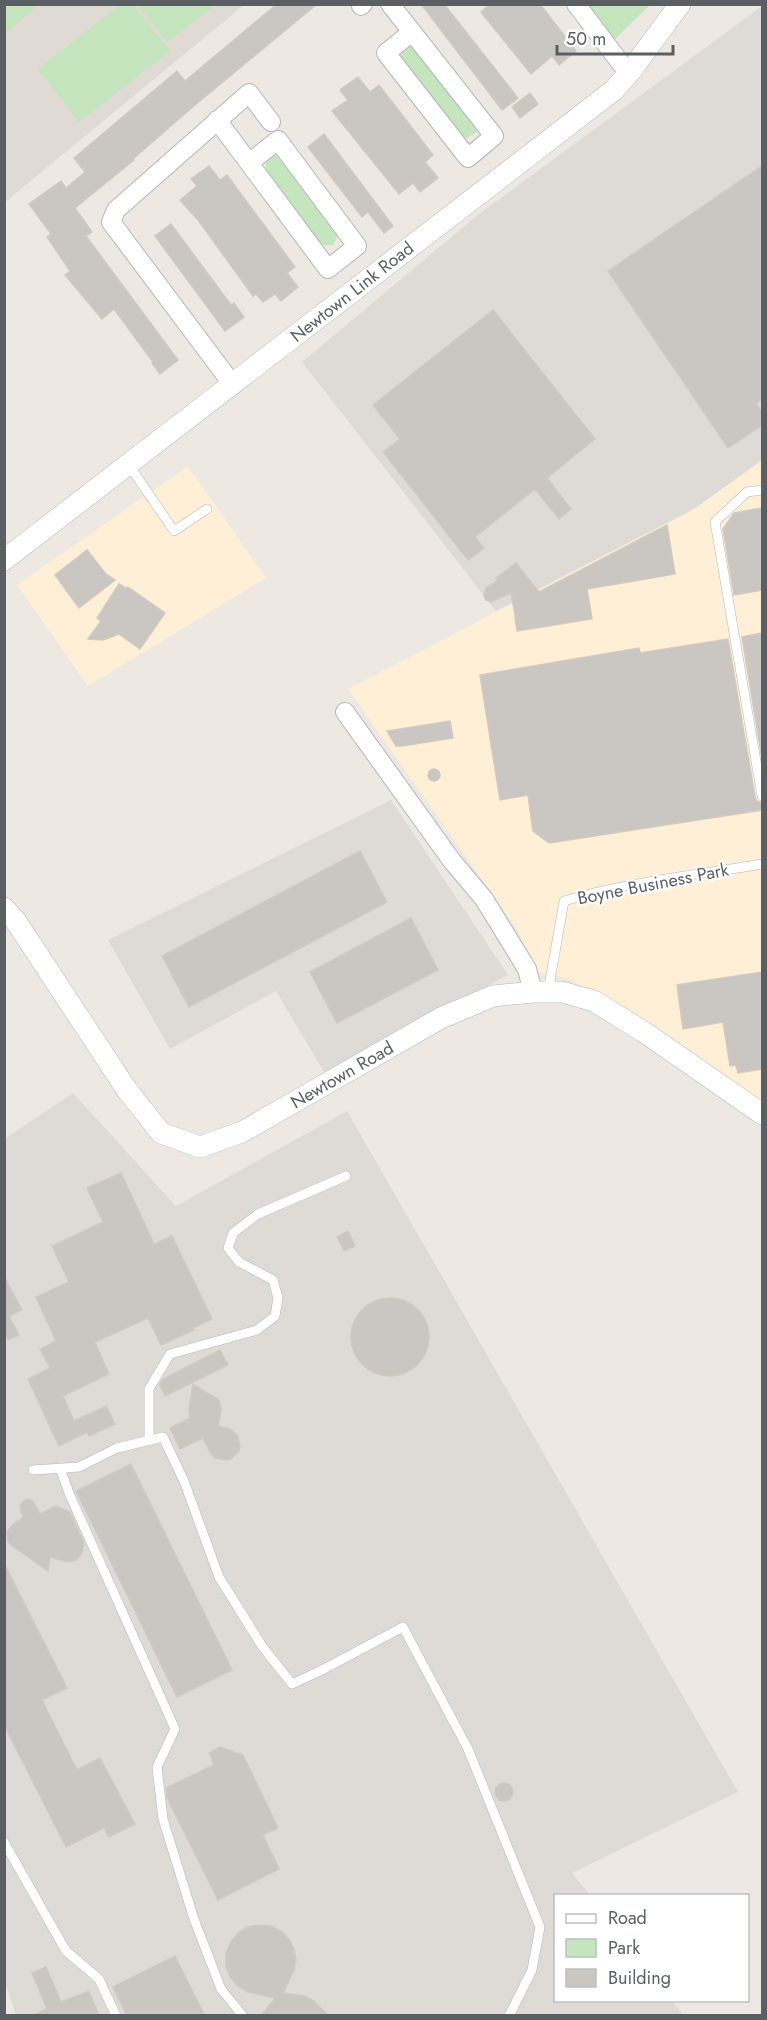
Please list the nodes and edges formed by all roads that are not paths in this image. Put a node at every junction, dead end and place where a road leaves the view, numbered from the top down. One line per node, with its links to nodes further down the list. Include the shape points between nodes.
1 (390, 4): 4 (street)
2 (576, 4): 5 (street)
3 (680, 4): 5 (street, Newtown Link Road)
4 (412, 32): 4 (street, via 494,136 468,158 386,53)
5 (630, 72): 9 (street, Newtown Link Road, via 614,90 551,140)
6 (217, 120): 7 (street, via 249,93); 8 (street); 9 (street, via 116,210 111,222)
7 (271, 122)
8 (249, 164): 8 (street, via 328,269 357,246 278,140)
9 (233, 385): 10 (street, Newtown Link Road)
10 (129, 465): 12 (lane, via 174,531); 13 (street, Newtown Link Road)
11 (762, 490): 15 (lane, via 747,492 715,522)
12 (207, 509)
13 (4, 560)
14 (345, 712): 18 (street, via 452,861 484,899)
15 (762, 796)
16 (762, 864): 18 (lane, Boyne Business Park, via 564,901)
17 (4, 908): 18 (street, Newtown Road, via 127,1090 161,1132 200,1147 242,1132 441,1018 493,996)
18 (540, 992): 19 (street, Newtown Road, via 562,992 594,1001)
19 (762, 1114)
20 (346, 1176): 21 (lane, via 258,1214 233,1233 228,1248 238,1262 273,1280 278,1298 275,1316 257,1330 170,1354 149,1389)
21 (149, 1440): 22 (lane, via 117,1448 79,1467); 27 (lane, via 163,1437 184,1481 219,1576 262,1646 292,1684 403,1627 468,1749 540,1927 532,1970)
22 (60, 1468): 23 (lane); 26 (lane, via 175,1729 157,1767 163,1819 221,1989)
23 (33, 1470)
24 (4, 1842): 25 (lane, via 66,1951 99,1979)
25 (116, 2016)
26 (243, 2016)
27 (508, 2016)

